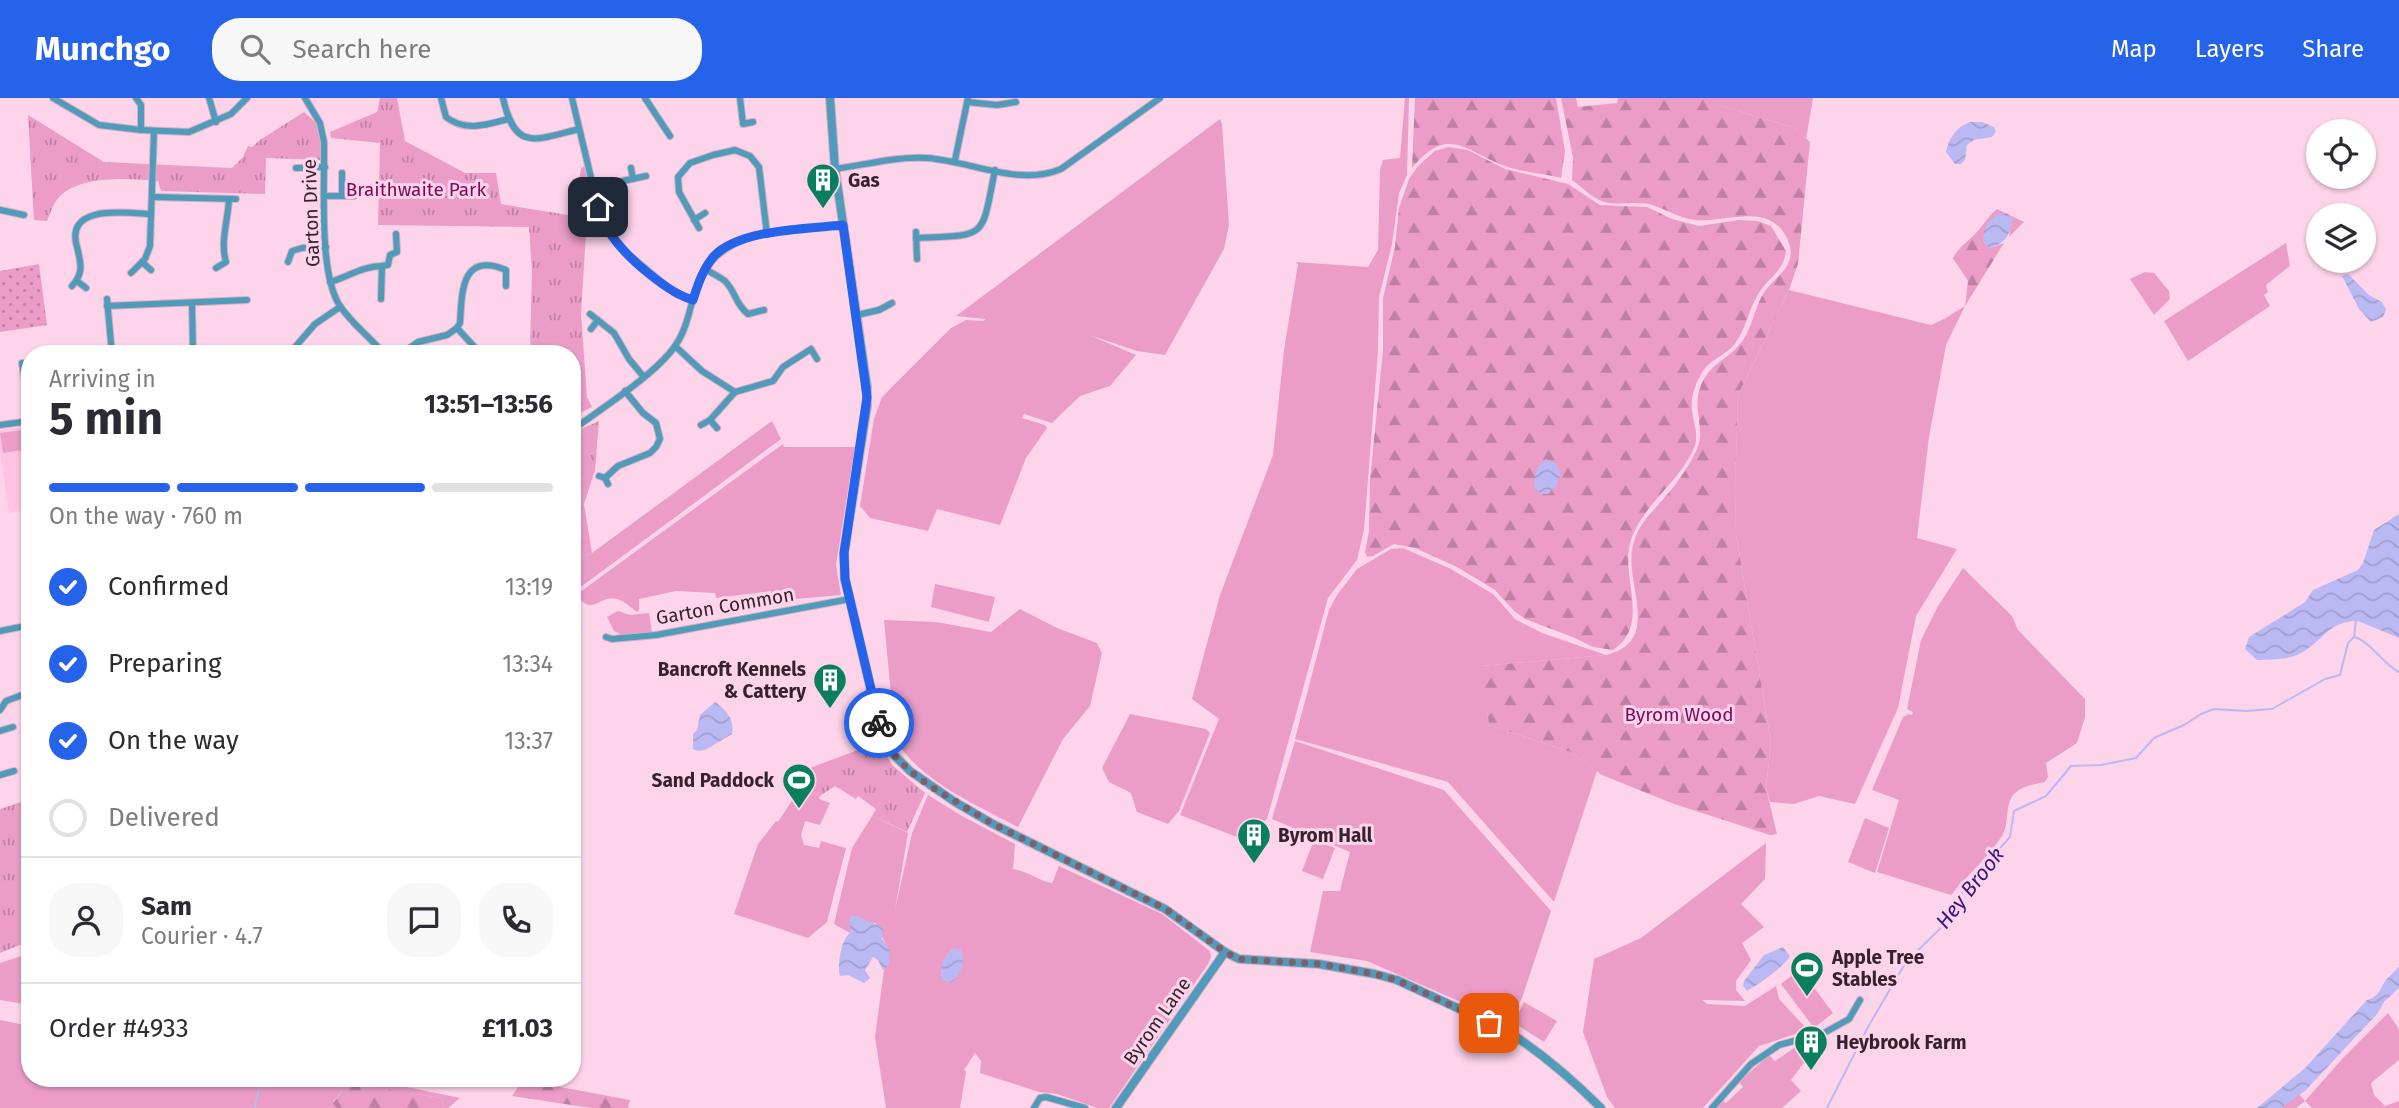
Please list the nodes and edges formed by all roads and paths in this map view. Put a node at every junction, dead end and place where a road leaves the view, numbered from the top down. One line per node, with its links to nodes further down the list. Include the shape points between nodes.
1 (53, 98): 18 (street, via 99,125)
2 (136, 98): 18 (street, via 141,105)
3 (209, 98): 16 (street)
4 (247, 98): 16 (street)
5 (441, 98): 15 (street, via 446,117 458,124 476,127)
6 (503, 98): 15 (street)
7 (572, 98): 19 (street)
8 (645, 98): 21 (street, via 668,134)
9 (740, 98): 17 (street, via 743,124)
10 (830, 98): 27 (street)
11 (1160, 98): 28 (street, via 1061,169 1035,175)
12 (308, 99): 24 (street, Garton Drive, via 322,128)
13 (967, 100): 14 (street); 22 (street)
14 (1016, 103)
15 (508, 119): 19 (street, via 515,131 533,139)
16 (216, 122): 20 (street, via 189,132)
17 (753, 122)
18 (141, 130): 20 (street)
19 (579, 130): 33 (street)
20 (154, 131): 37 (street)
21 (659, 138)
22 (955, 160): 27 (street, via 917,158); 28 (street)
23 (304, 167): 24 (street); 25 (street); 31 (street)
24 (325, 167): 34 (street, Garton Drive)
25 (296, 168)
26 (631, 168): 32 (street)
27 (835, 169): 45 (street)
28 (995, 170): 52 (street, via 985,218 977,231 968,236 916,235)
29 (342, 173): 35 (street)
30 (646, 176): 32 (street)
31 (304, 178)
32 (633, 179): 33 (street)
33 (594, 187): 69 (street, via 605,225 619,245 676,294)
34 (325, 196): 35 (street); 50 (street, Garton Drive)
35 (342, 196): 36 (street)
36 (354, 196)
37 (152, 197): 41 (street); 54 (street, via 233,199 223,241)
38 (0, 210): 39 (street)
39 (13, 213): 42 (street); 44 (street)
40 (705, 213): 43 (street)
41 (151, 214): 53 (street, via 150,246); 66 (street, via 103,212 83,221 76,234 82,262 74,284)
42 (24, 215)
43 (694, 220): 46 (street); 48 (street, via 678,187 681,172 690,163 740,151 759,167)
44 (12, 222)
45 (843, 225): 48 (street); 76 (street)
46 (699, 228)
47 (396, 234): 56 (street, via 397,252)
48 (767, 234): 59 (street, via 728,245)
49 (284, 246): 51 (street)
50 (326, 247): 51 (street); 64 (street, Garton Drive)
51 (292, 251): 55 (street)
52 (917, 260)
53 (142, 262): 60 (street); 63 (street)
54 (226, 262): 57 (street); 58 (street)
55 (288, 262)
56 (382, 266): 64 (street, via 368,266); 67 (street)
57 (216, 268)
58 (231, 268)
59 (705, 269): 69 (street); 75 (street, via 725,282)
60 (151, 270)
61 (506, 270): 62 (street); 65 (street); 79 (street, via 483,266 468,273)
62 (516, 272)
63 (131, 273)
64 (330, 282): 72 (street, Garton Drive)
65 (506, 286)
66 (86, 288)
67 (382, 299)
68 (247, 300): 70 (street)
69 (693, 300): 87 (street)
70 (192, 303): 81 (street, via 107,303); 82 (street)
71 (892, 303): 76 (street)
72 (341, 307): 83 (street, via 315,324); 84 (street, Garton Drive)
73 (764, 310): 75 (street)
74 (590, 314): 77 (street)
75 (748, 314): 78 (street)
76 (857, 315): 99 (street, via 867,397 844,553)
77 (598, 320): 80 (street); 89 (street, via 614,333)
78 (742, 320)
79 (457, 328): 85 (street); 86 (street)
80 (591, 329)
81 (111, 345)
82 (193, 345)
83 (297, 345)
84 (376, 345)
85 (414, 345)
86 (473, 345)
87 (675, 346): 89 (street); 91 (street)
88 (817, 359): 91 (street, via 814,347 783,367 772,381)
89 (643, 376): 90 (street)
90 (625, 391): 94 (street); 98 (street, via 656,423 660,439 650,453 618,467)
91 (735, 392): 92 (street)
92 (710, 419): 96 (street); 97 (street)
93 (21, 422): 95 (street)
94 (581, 423)
95 (0, 425)
96 (701, 425)
97 (717, 428)
98 (604, 479)
99 (850, 599): 102 (street, Garton Common, via 656,635); 110 (street, via 884,738 910,771 993,824 1166,909)
100 (21, 627): 101 (street)
101 (0, 631)
102 (606, 637)
103 (21, 694): 104 (street)
104 (3, 698): 105 (street)
105 (0, 710)
106 (13, 727): 107 (street)
107 (0, 731)
108 (14, 771): 109 (street)
109 (1, 772)
110 (1225, 952): 114 (street, Byrom Lane); 115 (street, via 1239,959 1320,964 1397,980 1507,1031 1572,1079)
111 (1860, 1000): 116 (street, via 1849,1019 1824,1033 1779,1045 1751,1064)
112 (1034, 1108): 113 (street, via 1046,1097)
113 (1085, 1108)
114 (1116, 1108)
115 (1601, 1108)
116 (1712, 1108)

